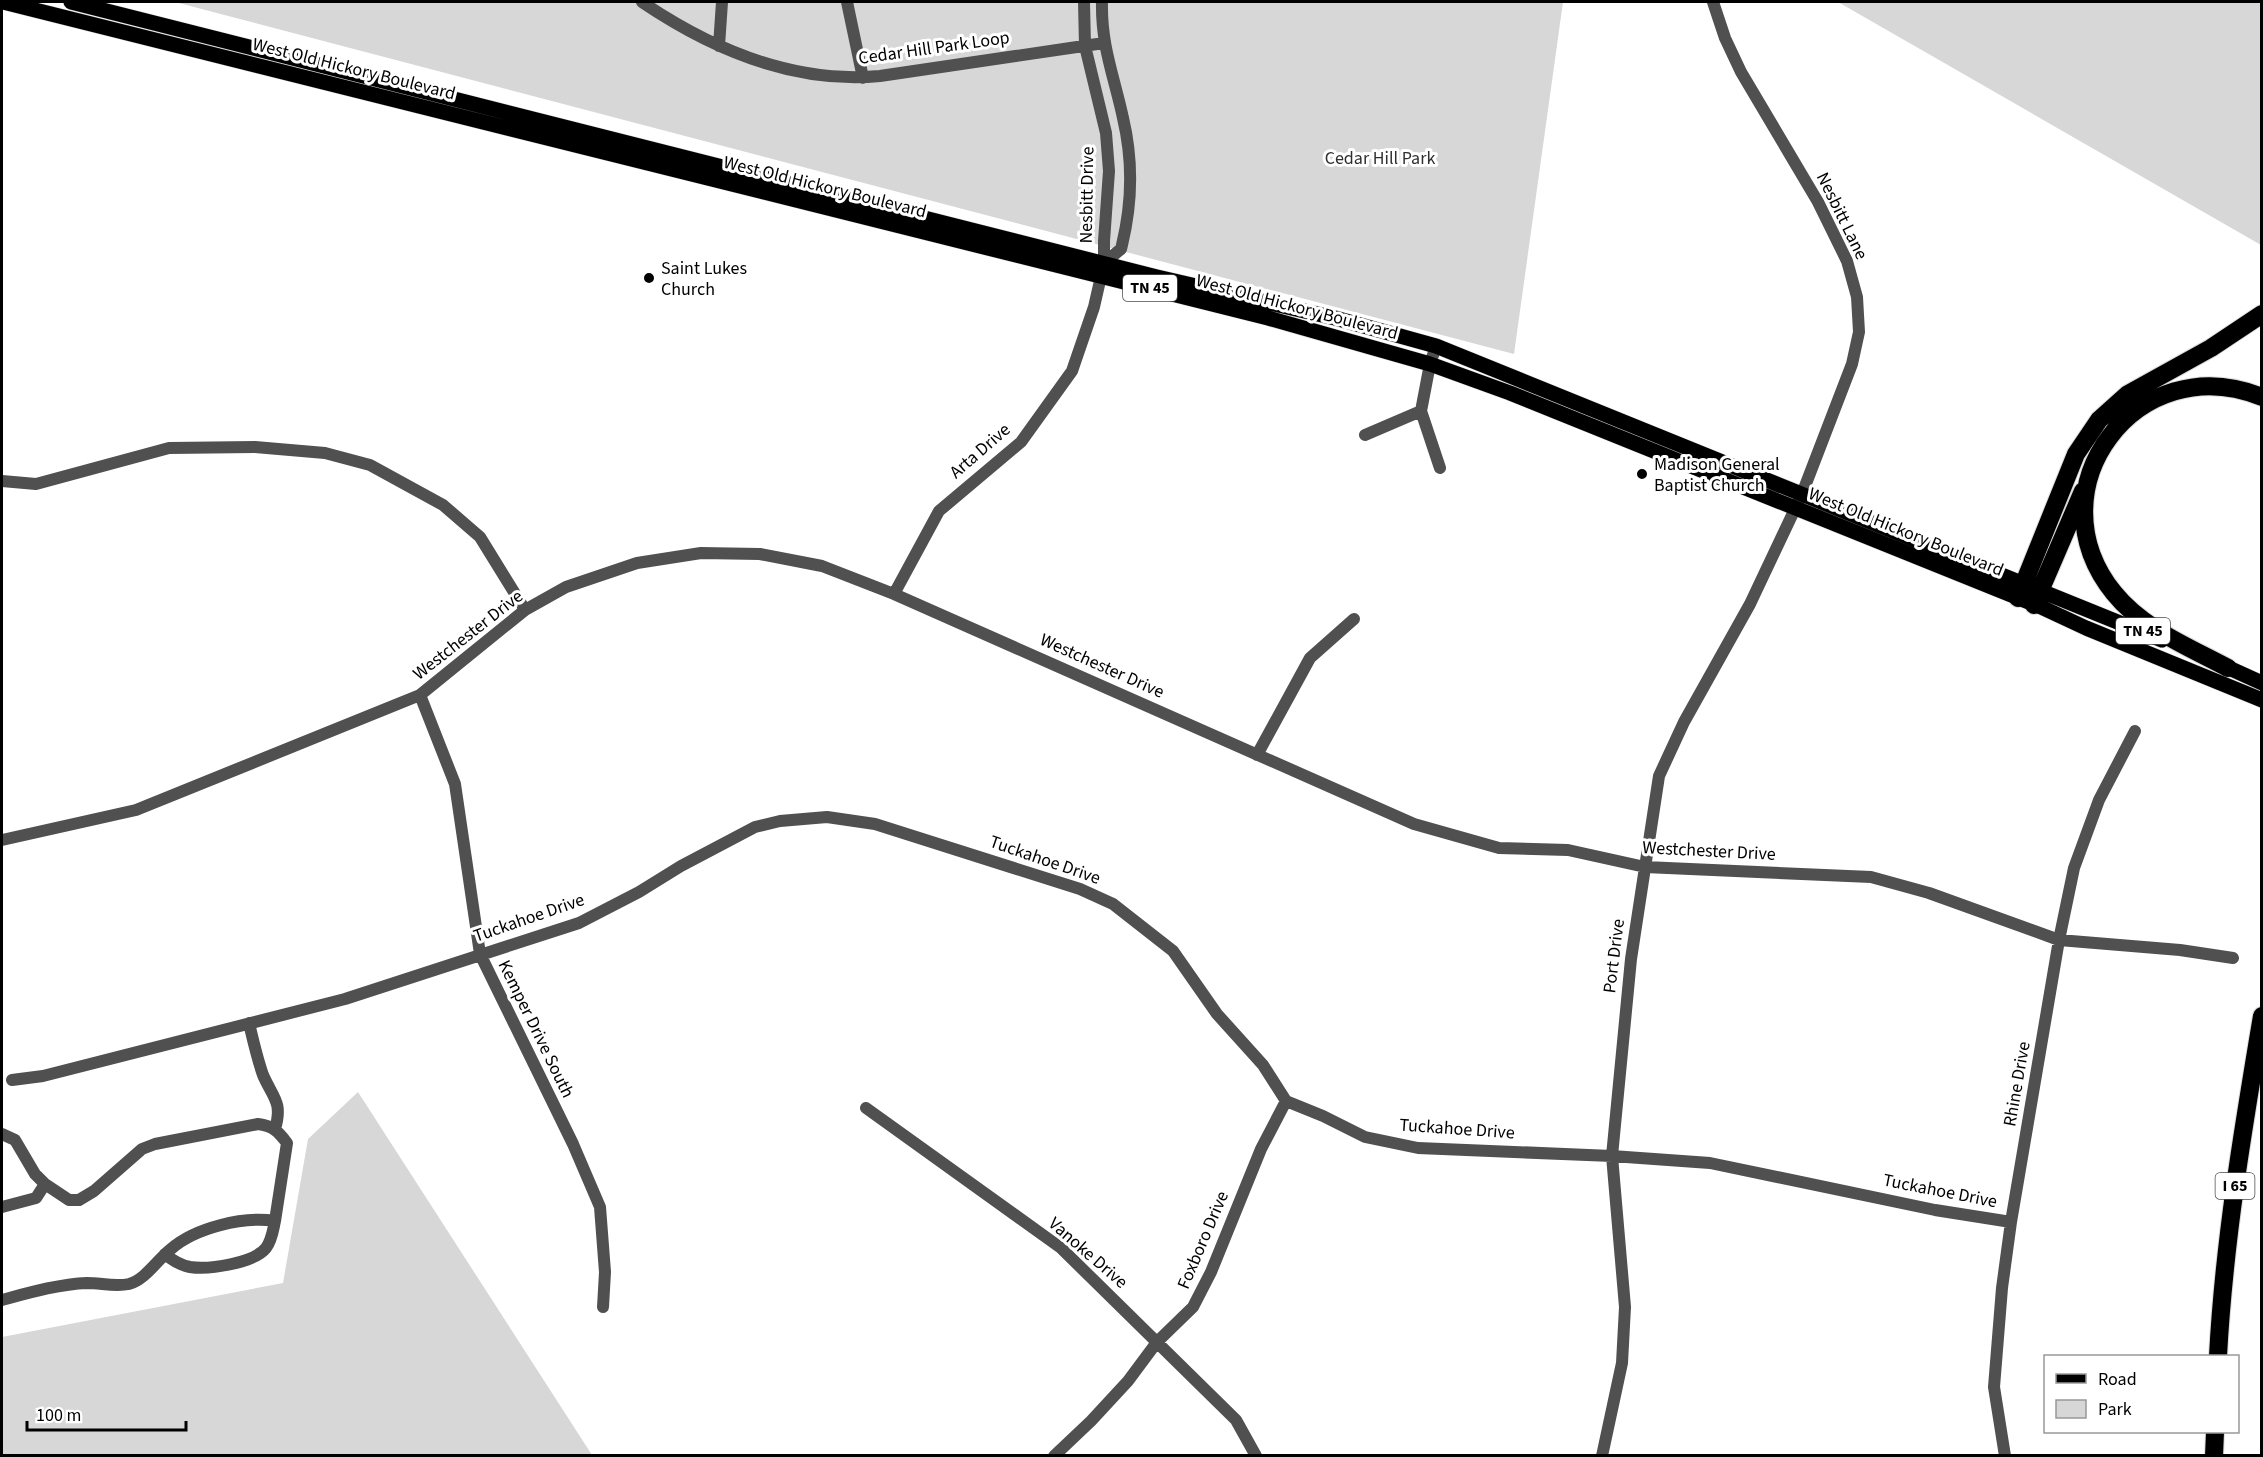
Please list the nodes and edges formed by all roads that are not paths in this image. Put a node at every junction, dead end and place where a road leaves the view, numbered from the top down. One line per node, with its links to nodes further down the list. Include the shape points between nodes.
1 (3, 2): 13 (main road, West Old Hickory Boulevard / TN 45)
2 (71, 2): 13 (main road, West Old Hickory Boulevard / TN 45)
3 (642, 2): 10 (street, Cedar Hill Park Loop)
4 (722, 2): 10 (street)
5 (847, 2): 12 (street)
6 (1084, 2): 11 (street, Nesbitt Drive)
7 (1102, 2): 9 (street, Nesbitt Drive)
8 (1713, 2): 23 (street, Nesbitt Lane, via 1741,72 1818,202 1847,261 1857,297 1859,332 1852,364)
9 (1104, 43): 11 (street, Cedar Hill Park Loop); 13 (street, Nesbitt Drive, via 1125,124 1130,169 1121,249)
10 (720, 46): 12 (street, Cedar Hill Park Loop, via 785,70)
11 (1085, 46): 12 (street, Cedar Hill Park Loop); 13 (street, Nesbitt Drive, via 1108,153)
12 (862, 78)
13 (1103, 270): 15 (main road, West Old Hickory Boulevard / TN 45, via 1335,318); 16 (main road, West Old Hickory Boulevard / TN 45); 24 (street, Arta Drive, via 1072,371 1021,442 939,511)
14 (2262, 314): 25 (highway, via 2211,348 2128,394 2099,420 2076,454)
15 (1436, 346): 16 (street); 23 (main road, West Old Hickory Boulevard / TN 45)
16 (1430, 364): 18 (street); 23 (main road, West Old Hickory Boulevard / TN 45)
17 (2262, 397): 20 (highway, via 2214,386 2163,395 2122,422 2107,438)
18 (1421, 411): 19 (street); 21 (street)
19 (1365, 435)
20 (2096, 459): 25 (highway); 28 (highway, via 2087,488 2086,521 2088,542 2104,580 2115,595 2157,631)
21 (1440, 468)
22 (2, 481): 26 (street, via 36,484 169,448 255,447 326,453 370,465 443,505 480,537)
23 (1799, 501): 25 (main road, West Old Hickory Boulevard / TN 45); 35 (street, Port Drive, via 1750,604 1684,722 1659,776)
24 (894, 594): 26 (street, Westchester Drive, via 822,566 760,554 701,554 609,571 566,587); 33 (street, Westchester Drive)
25 (2029, 594): 28 (main road, West Old Hickory Boulevard / TN 45); 31 (main road, West Old Hickory Boulevard / TN 45, via 2086,628)
26 (525, 610): 30 (street, Westchester Drive)
27 (1354, 619): 33 (street, via 1310,658)
28 (2228, 668): 29 (main road, West Old Hickory Boulevard / TN 45)
29 (2261, 682)
30 (420, 695): 34 (street, Westchester Drive, via 136,810); 37 (street, Kemper Drive South, via 455,784)
31 (2259, 699)
32 (2135, 731): 36 (street, Rhine Drive, via 2099,800 2078,858)
33 (1257, 755): 35 (street, Westchester Drive, via 1443,834 1499,848 1568,850)
34 (2, 840)
35 (1645, 867): 36 (street, Westchester Drive, via 1871,877 1929,893); 46 (street, Port Drive, via 1631,959)
36 (2059, 940): 38 (street, Westchester Drive); 50 (street, Rhine Drive)
37 (480, 954): 40 (street, Tuckahoe Drive, via 345,999); 42 (street, Tuckahoe Drive, via 579,923 755,827 827,817 875,824 1080,889 1113,904 1173,951 1217,1014 1263,1065); 53 (street, Kemper Drive South, via 600,1207 605,1272)
38 (2233, 958)
39 (2262, 1016): 55 (highway, I 65, via 2237,1168)
40 (249, 1023): 41 (street, Tuckahoe Drive, via 43,1076); 44 (street, via 263,1074 277,1100)
41 (12, 1080)
42 (1286, 1101): 46 (street, Tuckahoe Drive, via 1365,1137 1418,1148); 54 (street, Foxboro Drive, via 1261,1149 1193,1307)
43 (866, 1108): 54 (street, Vanoke Drive, via 1061,1248)
44 (275, 1129): 47 (street, via 258,1124 155,1144 142,1149 79,1200 69,1200); 49 (street, via 287,1143 287,1151)
45 (2, 1134): 47 (street, via 15,1140)
46 (1612, 1156): 50 (street, Tuckahoe Drive, via 1710,1163); 59 (street, Port Drive, via 1625,1307 1622,1363)
47 (45, 1184): 48 (street, via 36,1198)
48 (2, 1207)
49 (274, 1221): 51 (street, via 262,1219 207,1229 186,1237); 51 (street, via 267,1247 235,1263 191,1267 174,1262)
50 (2011, 1222): 60 (street, Rhine Drive, via 1994,1387)
51 (165, 1254): 52 (street, via 130,1284 86,1283)
52 (2, 1300)
53 (603, 1307)
54 (1157, 1342): 57 (street, Foxboro Drive, via 1128,1381); 58 (street, Vanoke Drive, via 1236,1420)
55 (2218, 1355)
56 (2215, 1433): 61 (highway)
57 (1054, 1455)
58 (1256, 1455)
59 (1602, 1455)
60 (2005, 1455)
61 (2214, 1455)

